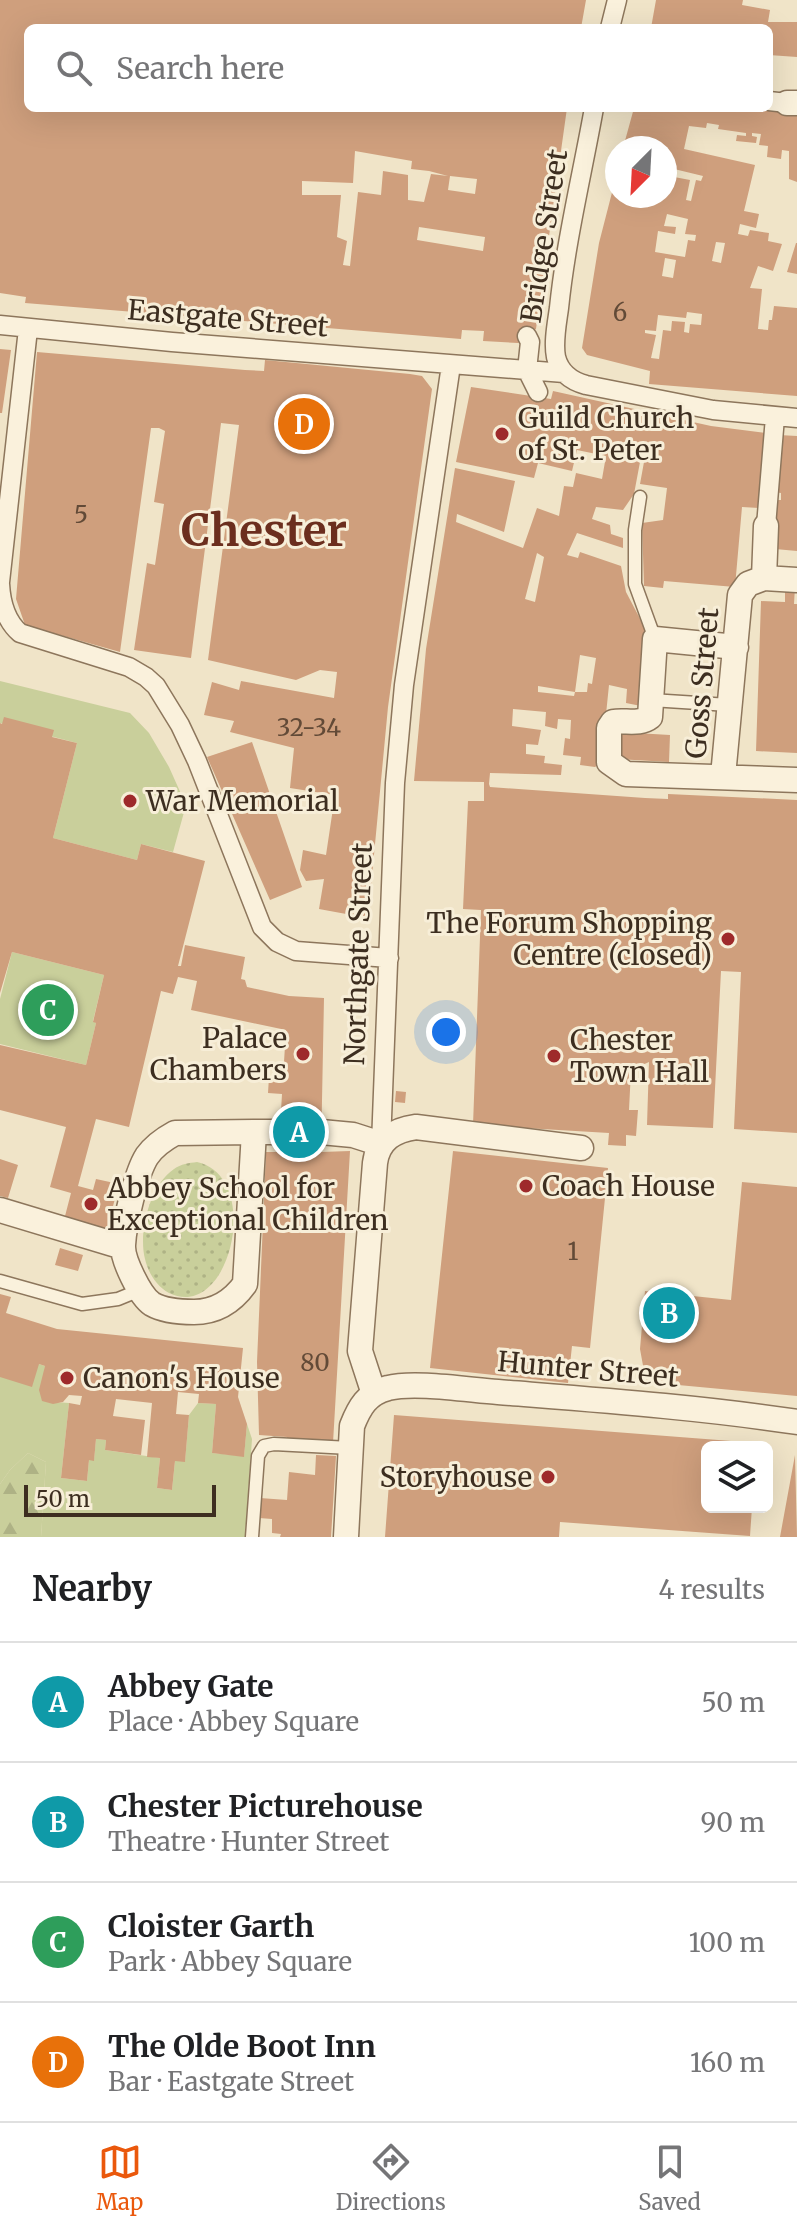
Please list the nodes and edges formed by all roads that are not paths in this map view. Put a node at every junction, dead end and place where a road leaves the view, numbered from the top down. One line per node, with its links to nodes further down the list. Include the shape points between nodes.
1 (617, 0): 2 (street)
2 (611, 24)
3 (593, 112): 9 (street, Bridge Street, via 564,257 556,337 556,357)
4 (0, 325): 5 (street, Eastgate Street)
5 (28, 329): 7 (street, Eastgate Street); 17 (street)
6 (527, 336): 8 (street)
7 (451, 365): 8 (street, Eastgate Street); 25 (street, Northgate Street, via 404,685)
8 (527, 370): 9 (street, Eastgate Street); 10 (street)
9 (564, 373): 11 (street, Eastgate Street, via 586,385)
10 (538, 392)
11 (775, 417): 12 (street, Eastgate Street); 14 (street)
12 (797, 418)
13 (640, 497): 19 (lane, via 635,584)
14 (766, 526): 15 (street)
15 (764, 578): 16 (street); 20 (street, Goss Street, via 748,584 740,595)
16 (797, 580)
17 (0, 583): 18 (street)
18 (3, 612): 25 (street, via 20,633 129,667 156,686 197,761 262,927 277,942 296,951)
19 (655, 639): 20 (street); 21 (street)
20 (736, 647): 22 (street, Goss Street)
21 (651, 700): 22 (lane); 23 (street, via 647,720 613,722 609,762 626,774)
22 (729, 705): 23 (street, Goss Street)
23 (723, 776): 24 (street)
24 (797, 780)
25 (389, 958): 27 (street, Northgate Street)
26 (321, 1132): 27 (street)
27 (381, 1144): 28 (street, via 401,1129 416,1127); 33 (street, Northgate Street, via 376,1152 360,1351)
28 (581, 1148)
29 (0, 1210): 30 (street)
30 (123, 1247): 32 (street); 32 (street, via 140,1172 154,1147 175,1133 266,1132 245,1284 209,1312 163,1308 150,1303)
31 (0, 1281): 32 (lane, via 82,1304)
32 (140, 1290)
33 (374, 1394): 34 (street, Hunter Street, via 396,1386 430,1387); 35 (street, via 358,1409)
34 (797, 1422)
35 (350, 1448): 36 (lane, via 264,1446 258,1456); 37 (street)
36 (252, 1537)
37 (346, 1537)

